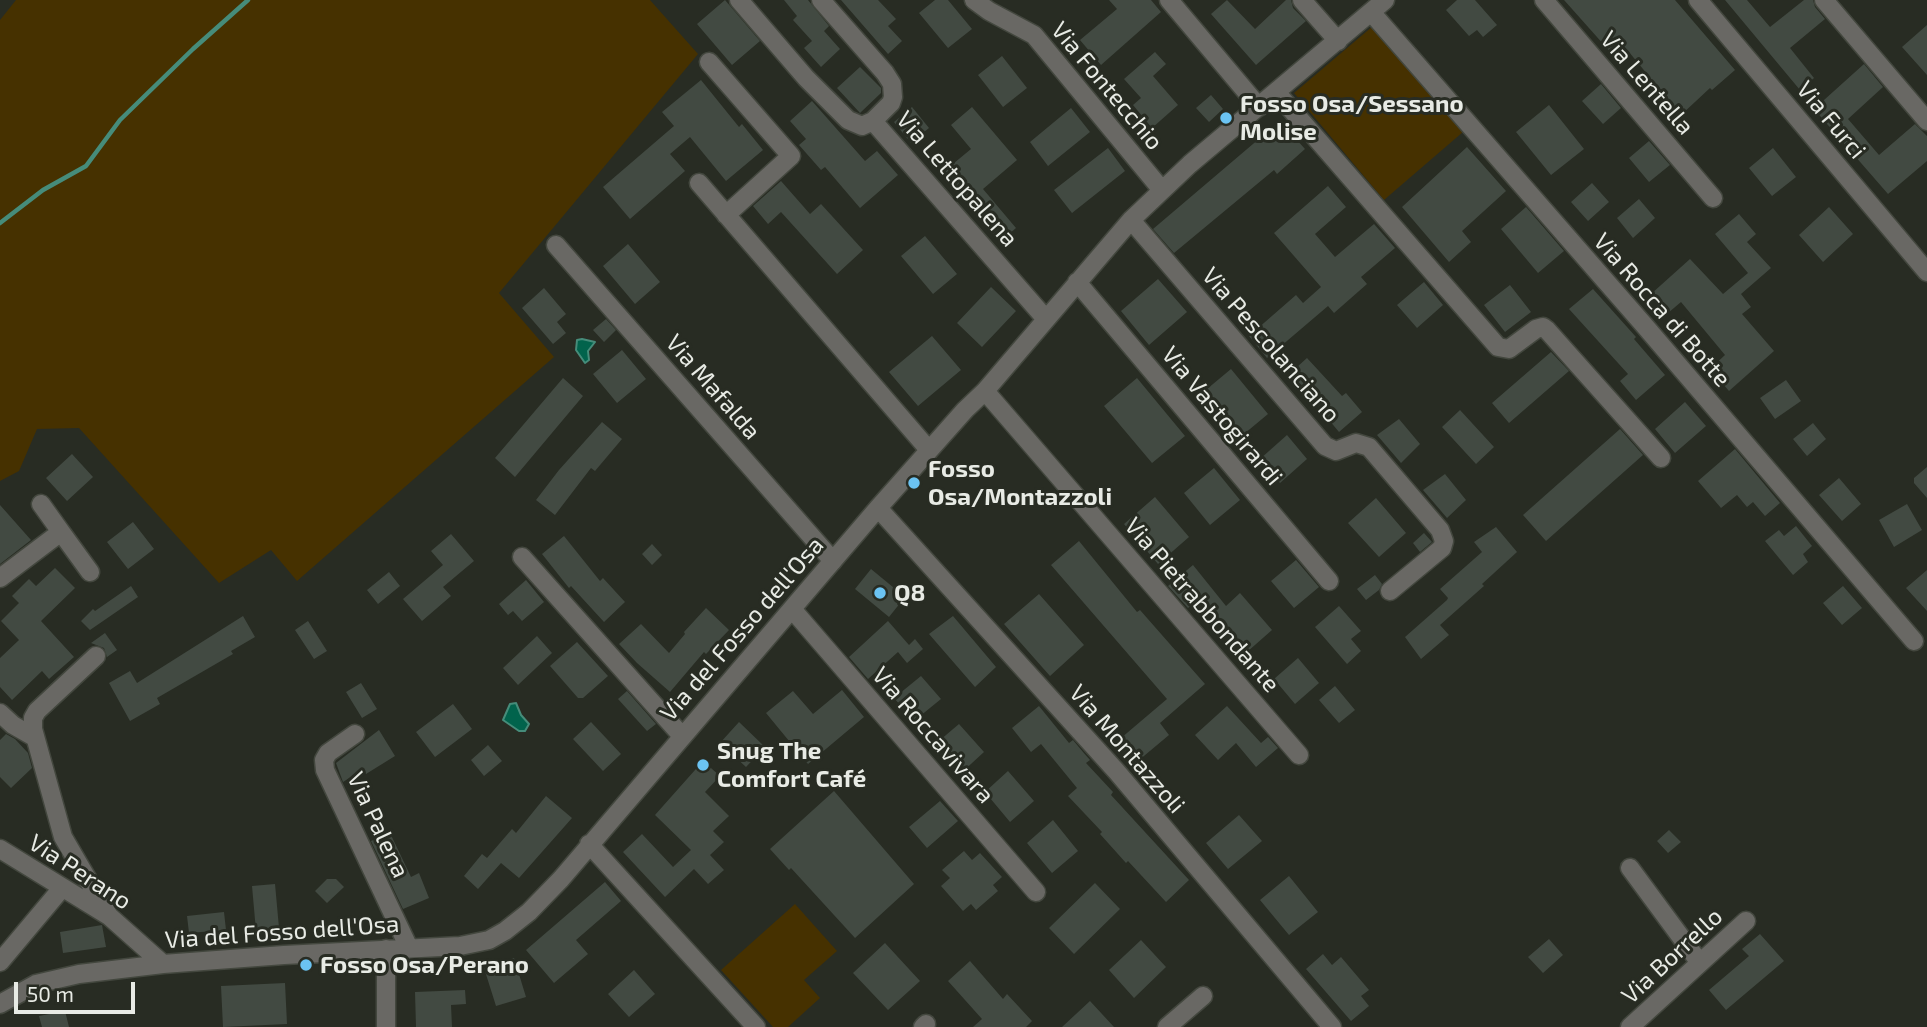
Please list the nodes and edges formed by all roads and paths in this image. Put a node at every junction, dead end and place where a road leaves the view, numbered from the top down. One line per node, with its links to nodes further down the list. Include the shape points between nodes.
1 (739, 0): 15 (street, Via Lettopalena, via 848,120 862,126)
2 (821, 0): 15 (street, via 892,84 891,103)
3 (974, 0): 18 (street, Via Fontecchio, via 1034,35)
4 (1169, 0): 14 (street)
5 (1302, 0): 11 (street)
6 (1385, 0): 10 (street, Via del Fosso dell'Osa)
7 (1544, 0): 19 (street, Via Lentella)
8 (1698, 0): 23 (street, Via Furci)
9 (1824, 0): 16 (street)
10 (1371, 12): 11 (street, Via del Fosso dell'Osa); 39 (street, Via Rocca di Botte)
11 (1338, 41): 13 (street, Via del Fosso dell'Osa)
12 (709, 62): 20 (street, via 791,156)
13 (1276, 92): 14 (street, Via del Fosso dell'Osa); 28 (street, via 1498,347 1509,349 1543,327)
14 (1259, 107): 18 (street, Via del Fosso dell'Osa)
15 (873, 121): 25 (street, Via Lettopalena)
16 (1927, 121)
17 (699, 183): 20 (street)
18 (1161, 189): 21 (street, Via del Fosso dell'Osa)
19 (1713, 198)
20 (726, 215): 27 (street)
21 (1131, 220): 24 (street, Via del Fosso dell'Osa); 37 (street, Via Pescolanciano, via 1325,446 1336,451 1356,443 1369,447 1440,530 1441,548)
22 (556, 245): 33 (street, Via Mafalda)
23 (1927, 272)
24 (1077, 282): 25 (street, Via del Fosso dell'Osa); 36 (street, Via Vastogirardi)
25 (1045, 318): 26 (street, Via del Fosso dell'Osa)
26 (985, 391): 27 (street, Via del Fosso dell'Osa); 45 (street, Via Pietrabbondante)
27 (929, 450): 30 (street, Via del Fosso dell'Osa)
28 (1661, 458)
29 (41, 504): 31 (street)
30 (878, 508): 33 (street, Via del Fosso dell'Osa); 63 (street, Via Montazzoli, via 1117,772)
31 (61, 532): 34 (street); 35 (street)
32 (522, 557): 43 (street)
33 (833, 561): 38 (street, Via del Fosso dell'Osa)
34 (90, 572)
35 (0, 578)
36 (1329, 581)
37 (1390, 591)
38 (792, 609): 43 (street, Via del Fosso dell'Osa); 50 (street, Via Roccavivara)
39 (1914, 641)
40 (96, 656): 44 (street, via 37,711)
41 (0, 713): 44 (street)
42 (355, 734): 53 (street, Via Palena, via 328,753 325,769)
43 (682, 736): 46 (street, Via del Fosso dell'Osa)
44 (34, 737): 51 (street, via 63,837)
45 (1299, 755)
46 (589, 844): 53 (street, Via del Fosso dell'Osa, via 540,902 502,933 471,944); 61 (street)
47 (0, 849): 49 (street, Via Perano)
48 (1630, 868): 56 (street)
49 (62, 887): 51 (street, Via Perano); 55 (street)
50 (1036, 892)
51 (109, 916): 57 (street, Via Perano)
52 (1746, 921): 56 (street, Via Borrello)
53 (409, 948): 54 (street, Via del Fosso dell'Osa)
54 (386, 949): 57 (street, Via del Fosso dell'Osa); 60 (street)
55 (0, 962)
56 (1700, 963): 64 (street, Via Borrello)
57 (163, 964): 59 (street, Via del Fosso dell'Osa, via 52,979)
58 (1203, 996): 62 (street)
59 (1, 1002)
60 (386, 1027)
61 (756, 1027)
62 (1167, 1027)
63 (1332, 1027)
64 (1630, 1027)

